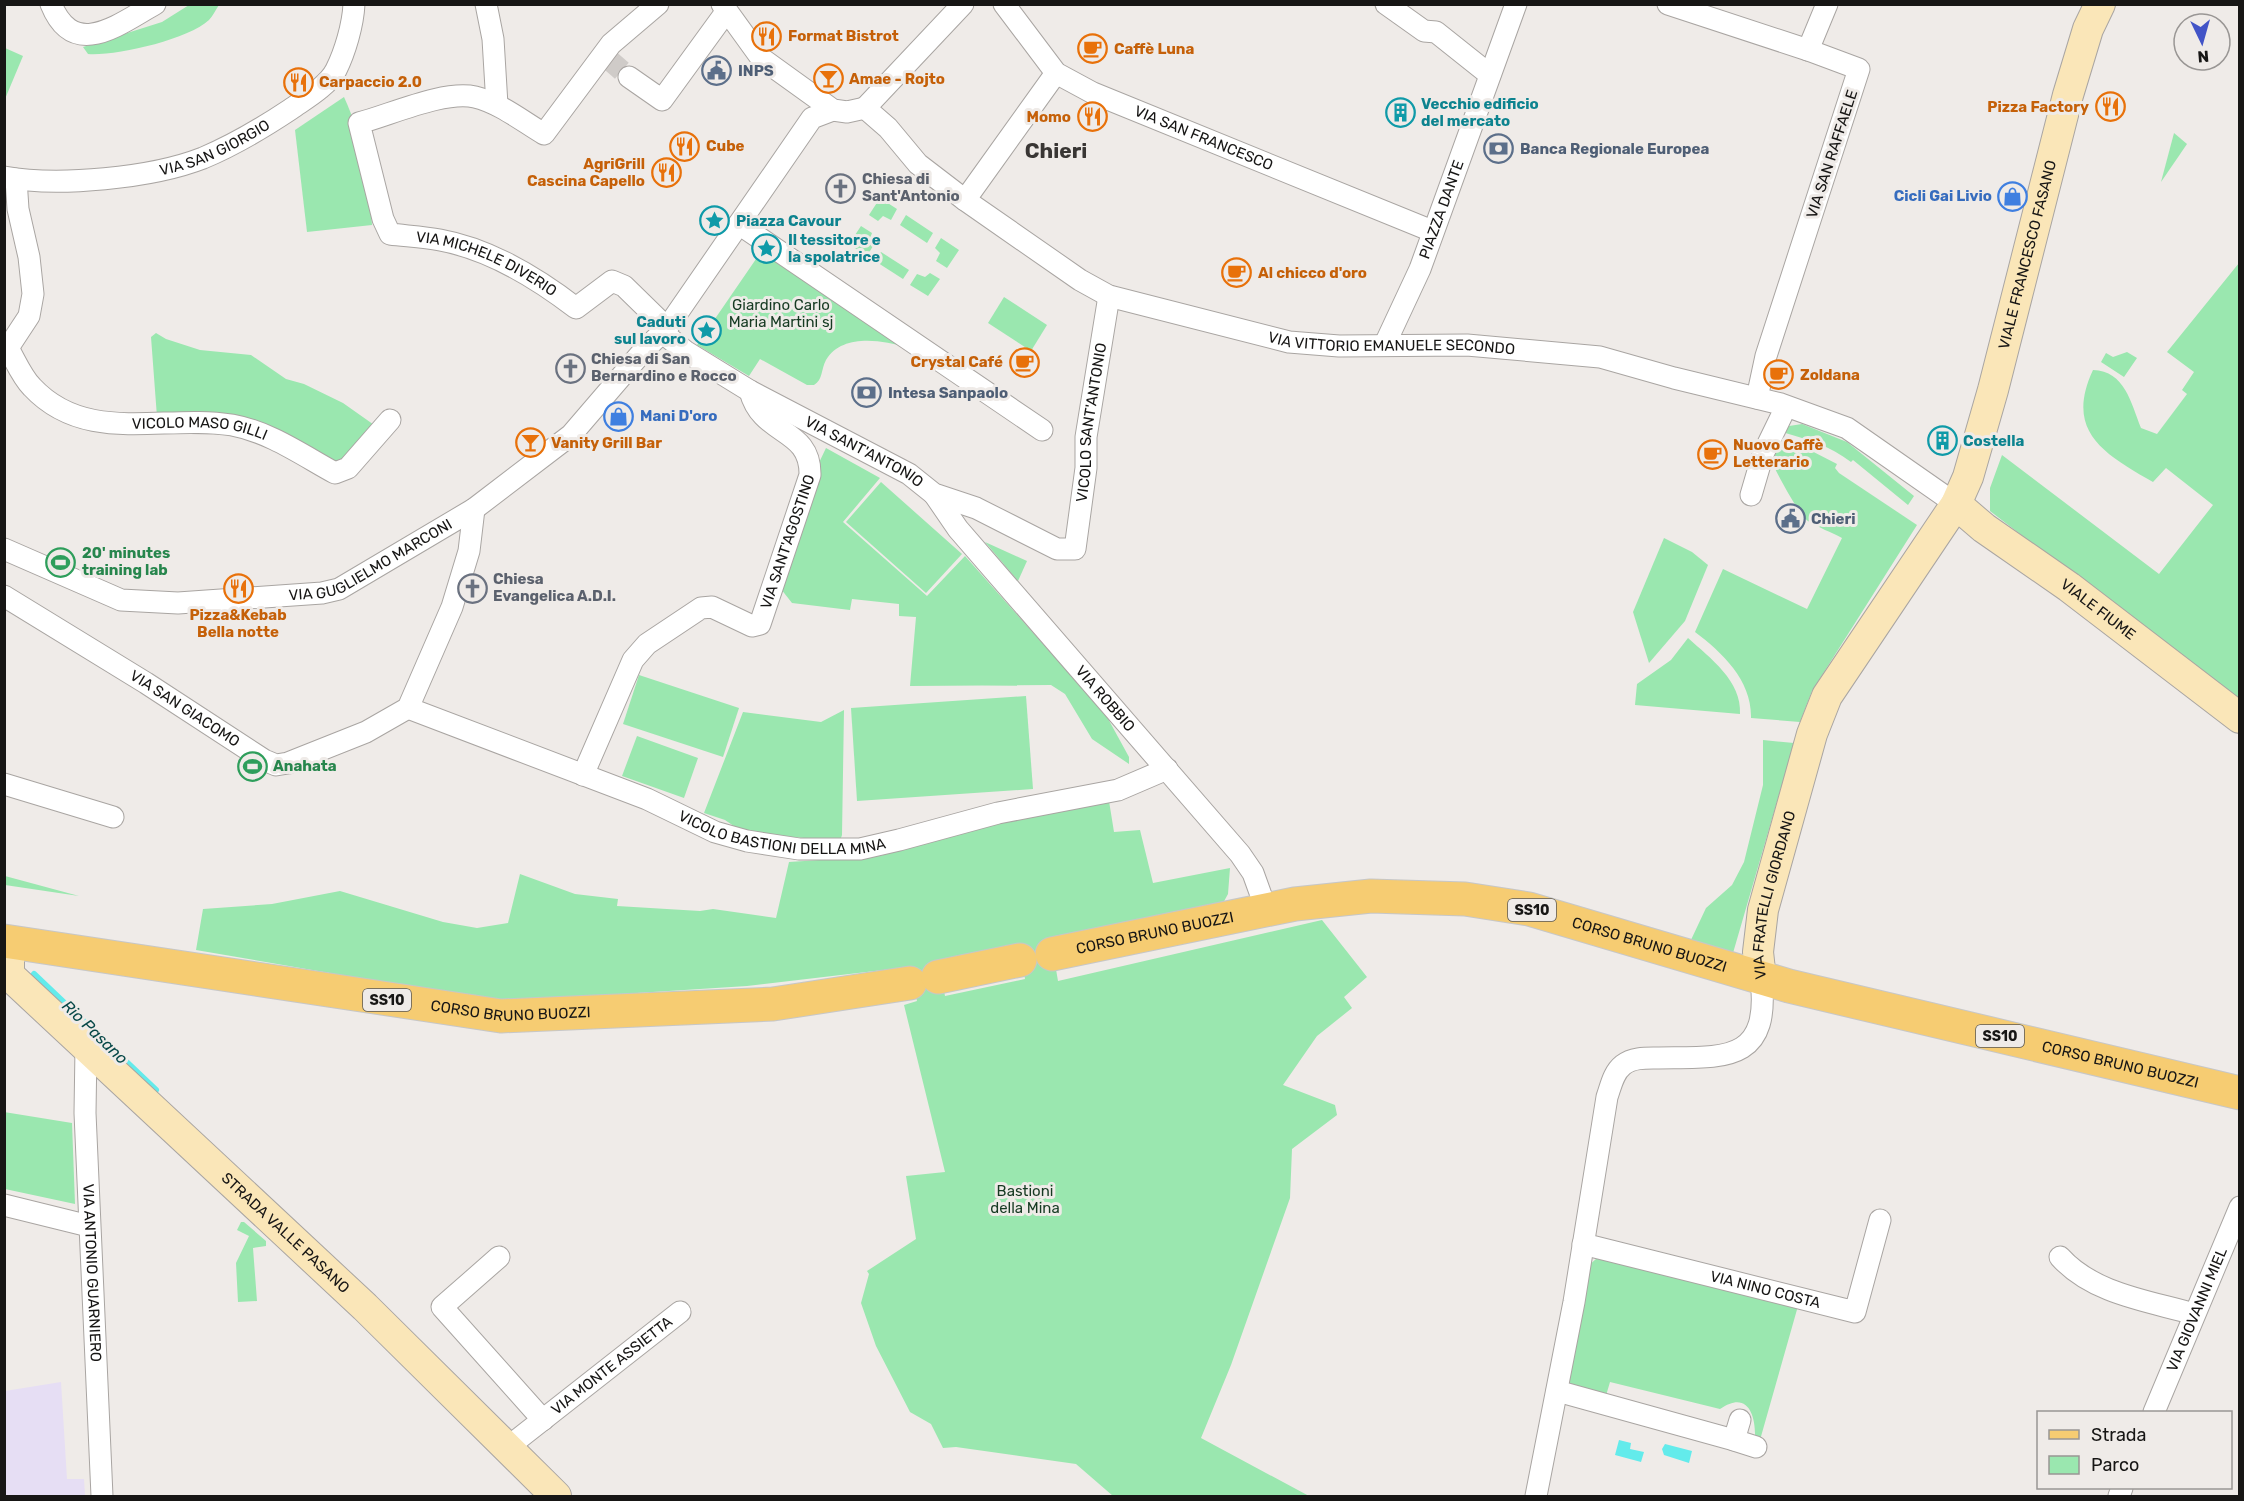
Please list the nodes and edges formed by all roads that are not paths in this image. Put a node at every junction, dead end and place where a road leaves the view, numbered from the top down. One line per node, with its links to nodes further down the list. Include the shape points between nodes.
1 (51, 4): 2 (street, via 72,33 86,35 100,33)
2 (155, 4)
3 (354, 4): 21 (street, VIA SAN GIORGIO, via 354,16 335,72 309,97 249,135 202,158 130,176)
4 (486, 4): 18 (street, via 493,39)
5 (658, 4): 18 (street, via 611,44 544,134)
6 (963, 4): 19 (street)
7 (1004, 4): 15 (street, VIA SAN FRANCESCO)
8 (1386, 4): 16 (street, via 1424,32 1436,32)
9 (1516, 4): 16 (street, PIAZZA DANTE)
10 (1668, 4): 14 (street, VIA SAN RAFFAELE)
11 (1827, 4): 14 (street)
12 (2100, 4): 36 (street, VIALE FRANCESCO FASANO, via 2088,29 2068,95 1993,390 1968,477)
13 (724, 8): 17 (street, via 662,100); 20 (street, via 761,58)
14 (1808, 50): 30 (street, VIA SAN RAFFAELE, via 1859,69 1766,356)
15 (1056, 73): 22 (street); 24 (street, VIA SAN FRANCESCO, via 1093,93)
16 (1490, 75): 24 (street, PIAZZA DANTE)
17 (629, 77)
18 (497, 105): 26 (street, VIA MICHELE DIVERIO, via 474,96 442,98 359,123 390,234 442,240 492,257 534,276 576,308 612,281 624,286)
19 (865, 108): 20 (street); 22 (street, VIA VITTORIO EMANUELE SECONDO, via 918,164)
20 (833, 110): 23 (street, via 812,118)
21 (10, 178): 28 (street, via 29,257 33,294 28,316)
22 (965, 200): 25 (street, VIA VITTORIO EMANUELE SECONDO)
23 (739, 224): 26 (street); 33 (street)
24 (1432, 231): 27 (street, PIAZZA DANTE, via 1420,269)
25 (1109, 296): 27 (street, VIA VITTORIO EMANUELE SECONDO, via 1289,342); 39 (street, VICOLO SANT'ANTONIO, via 1086,437 1086,468)
26 (665, 331): 29 (street, VIA SANT'ANTONIO, via 685,351); 37 (street, VIA GUGLIELMO MARCONI, via 571,435)
27 (1385, 344): 30 (street, VIA VITTORIO EMANUELE SECONDO, via 1467,345 1600,357)
28 (6, 351): 32 (street, VICOLO MASO GILLI, via 31,387 83,420 114,425 231,425 267,435 335,473 348,468)
29 (750, 391): 34 (street, VIA SANT'ANTONIO, via 909,474); 44 (street, VIA SANT'AGOSTINO, via 760,415 805,448 810,458 810,475 760,624 752,627 712,607 701,608 647,644 633,660)
30 (1757, 398): 36 (street, VIA VITTORIO EMANUELE SECONDO, via 1847,428)
31 (1782, 415): 35 (street, via 1763,454)
32 (390, 420)
33 (1042, 430)
34 (934, 494): 39 (street, VIA SANT'ANTONIO, via 986,512 1057,549); 43 (street, VIA ROBBIO, via 958,529)
35 (1751, 495)
36 (1956, 504): 42 (street, VIALE FIUME); 51 (street, VIA FRATELLI GIORDANO, via 1827,696 1812,734 1763,910 1758,952)
37 (474, 509): 38 (street, VIA GUGLIELMO MARCONI, via 361,577 322,593 178,603 121,600); 41 (street, via 469,551 452,607)
38 (4, 549)
39 (1075, 549)
40 (4, 596): 41 (street, VIA SAN GIACOMO, via 276,765 366,732)
41 (408, 708): 44 (street, VICOLO BASTIONI DELLA MINA)
42 (2240, 718)
43 (1167, 769): 44 (street, VICOLO BASTIONI DELLA MINA, via 1118,790 998,813 860,849 809,849 747,841 715,832 647,799); 47 (street, VIA ROBBIO, via 1253,873)
44 (583, 775)
45 (4, 784): 46 (street)
46 (113, 818)
47 (1266, 909): 48 (main road, CORSO BRUNO BUOZZI / SS10); 51 (main road, CORSO BRUNO BUOZZI / SS10, via 1371,896 1465,899 1529,909)
48 (1052, 954)
49 (7, 958): 50 (main road, CORSO BRUNO BUOZZI / SS10, via 501,1016 773,1004); 52 (street, STRADA VALLE PASANO)
50 (1020, 960)
51 (1761, 979): 53 (main road, CORSO BRUNO BUOZZI / SS10); 58 (street, VIA FRATELLI GIORDANO, via 1764,1006 1754,1037 1743,1048 1725,1057 1639,1058 1625,1063 1616,1072 1607,1097)
52 (86, 1048): 57 (street, VIA ANTONIO GUARNIERO); 66 (street, STRADA VALLE PASANO, via 365,1307)
53 (2240, 1093)
54 (4, 1205): 57 (street)
55 (2240, 1207): 62 (street, VIA GIOVANNI MIEL)
56 (1880, 1220): 58 (street, VIA NINO COSTA, via 1855,1312)
57 (89, 1226): 68 (street, VIA ANTONIO GUARNIERO)
58 (1583, 1244): 63 (street, VIA FRATELLI GIORDANO)
59 (499, 1257): 65 (street, VIA MONTE ASSIETTA, via 442,1307)
60 (2060, 1257): 62 (street, via 2071,1270 2098,1286)
61 (680, 1312): 65 (street, VIA MONTE ASSIETTA)
62 (2194, 1314): 64 (street, VIA GIOVANNI MIEL)
63 (1557, 1391): 67 (street, via 1737,1430); 70 (street, VIA FRATELLI GIORDANO)
64 (2155, 1411)
65 (543, 1420): 66 (street, VIA MONTE ASSIETTA)
66 (508, 1447): 69 (street, STRADA VALLE PASANO)
67 (1756, 1447)
68 (102, 1497)
69 (556, 1497)
70 (1536, 1497)

